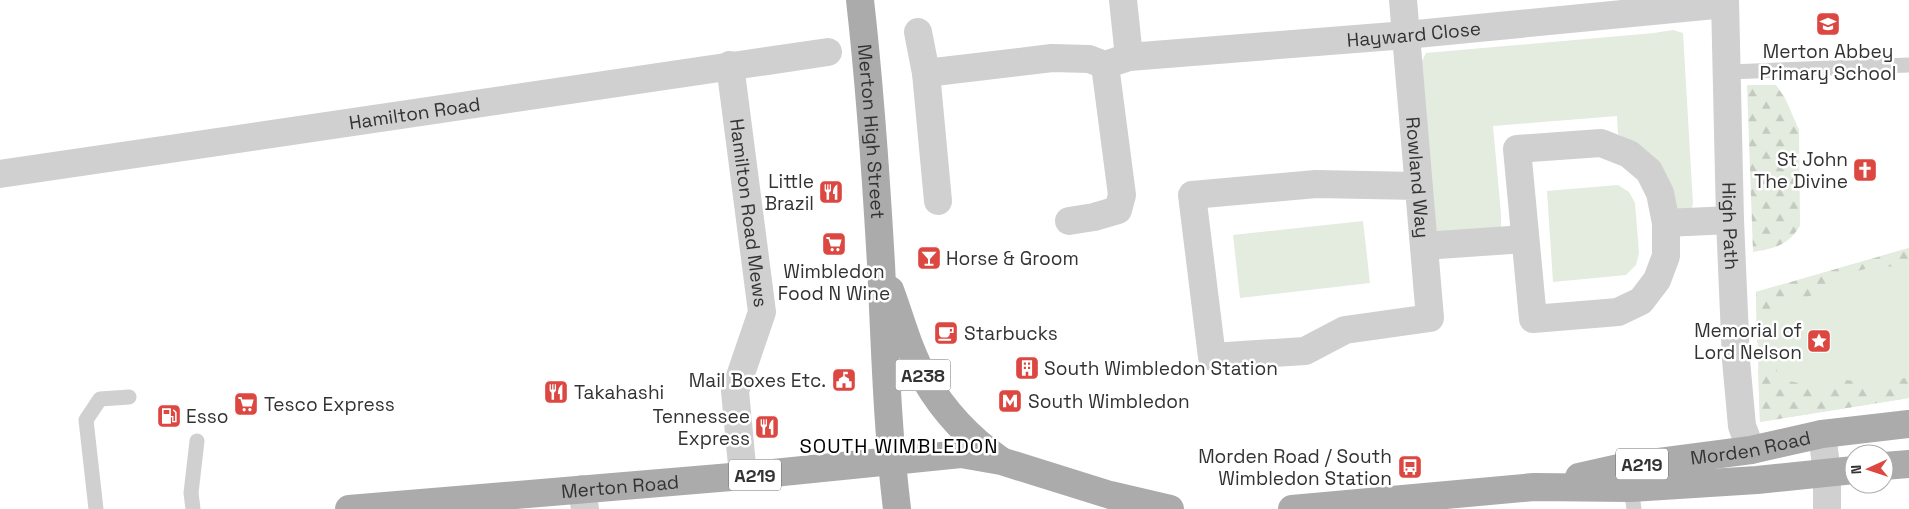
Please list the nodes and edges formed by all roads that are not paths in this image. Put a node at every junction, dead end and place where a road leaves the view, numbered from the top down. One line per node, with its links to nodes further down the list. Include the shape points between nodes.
1 (860, 0): 21 (main road, Merton High Street / A238, via 870,78)
2 (1122, 0): 8 (street)
3 (1403, 0): 6 (street, Rowland Way)
4 (1725, 2): 6 (street, Hayward Close); 11 (street, High Path)
5 (918, 32): 12 (street)
6 (1406, 35): 8 (street, Hayward Close); 14 (street, Rowland Way)
7 (828, 52): 9 (street, Hamilton Road)
8 (1117, 61): 12 (street, Hayward Close, via 1052,58); 17 (street, via 1122,195 1118,210)
9 (730, 65): 13 (street, Hamilton Road); 33 (street, Hamilton Road Mews, via 762,312 735,391)
10 (1909, 65): 11 (lane)
11 (1728, 72): 16 (street, High Path)
12 (926, 73): 15 (street)
13 (0, 174)
14 (1418, 186): 20 (street, Rowland Way); 20 (street, Rowland Way, via 1330,183 1192,195 1212,357 1305,351 1345,330 1430,318)
15 (938, 201)
16 (1730, 220): 18 (street); 26 (street, High Path, via 1740,405 1742,426)
17 (1069, 221)
18 (1666, 223): 19 (street, via 1666,256 1657,280 1641,301 1618,312 1533,320); 19 (street, via 1660,193 1649,171 1629,154 1601,143 1517,149)
19 (1525, 238): 20 (street)
20 (1424, 246)
21 (881, 265): 27 (main road, Merton High Street / A238); 28 (main road, Merton High Street / A238, via 925,379 956,421 981,447)
22 (129, 397): 38 (lane, via 100,400 86,420)
23 (1909, 424): 24 (main road, Morden Road / A219)
24 (1822, 434): 26 (main road, Morden Road / A219); 32 (street)
25 (197, 441): 39 (lane, via 191,493)
26 (1751, 450): 34 (main road, Morden Road / A219, via 1628,466)
27 (891, 460): 28 (main road, A219, via 961,454); 33 (main road, Merton Road / A219); 41 (main road, A238)
28 (1001, 461): 42 (main road, A219)
29 (1909, 464): 30 (main road)
30 (1894, 465)
31 (1844, 471): 32 (main road, Morden Road / A219)
32 (1827, 473): 36 (main road, Morden Road / A219); 44 (street)
33 (743, 476): 35 (main road, Merton Road / A219)
34 (1534, 487): 36 (main road, Morden Road / A219); 37 (main road, Morden Road / A219)
35 (584, 499): 40 (main road, Merton Road / A219)
36 (1632, 499)
37 (1489, 500): 43 (main road, Morden Road / A219)
38 (96, 509)
39 (193, 509)
40 (349, 509)
41 (897, 509)
42 (1170, 509)
43 (1292, 509)
44 (1826, 509)

